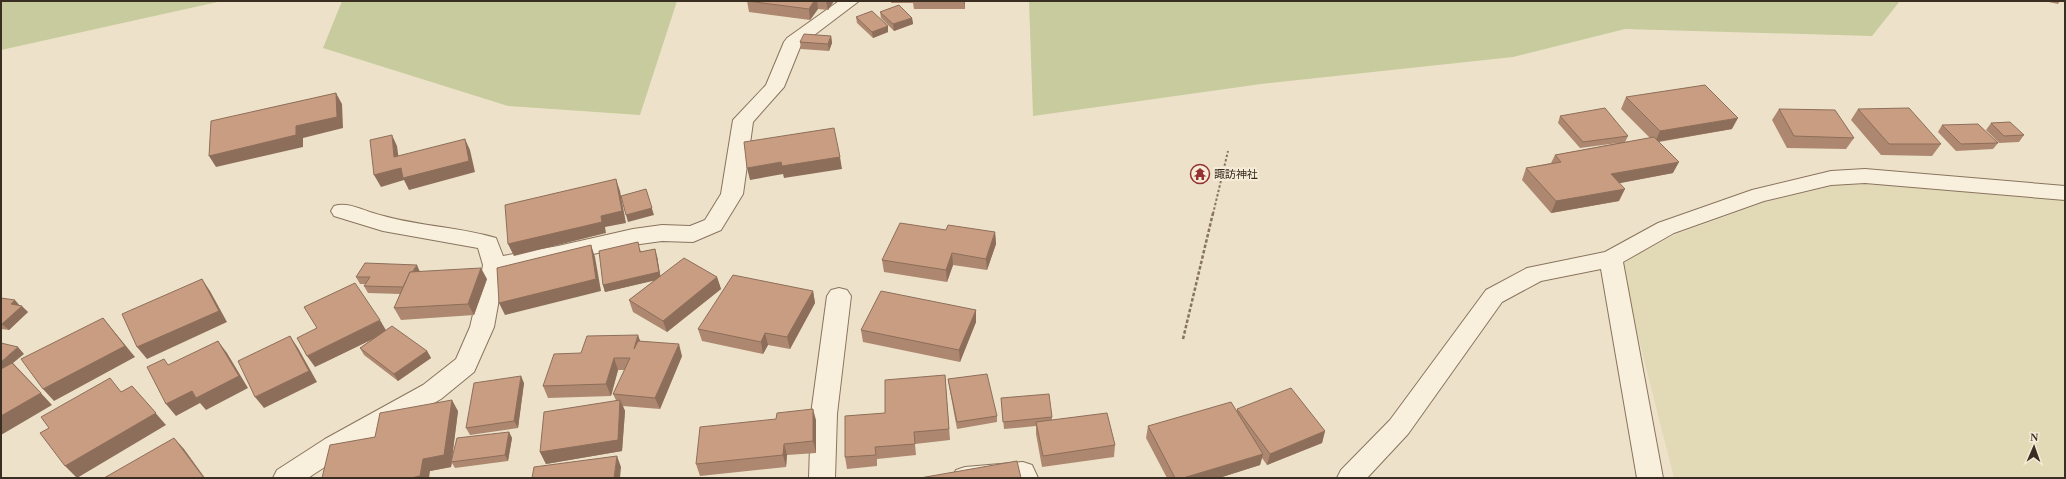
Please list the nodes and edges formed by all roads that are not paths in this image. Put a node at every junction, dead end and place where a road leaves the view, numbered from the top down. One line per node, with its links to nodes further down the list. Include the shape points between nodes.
1 (850, 1): 5 (street, via 793,42 775,87 743,120 732,194 713,225 693,234 662,233 633,237)
2 (2065, 193): 4 (street, via 1864,176 1831,178 1759,195 1666,228)
3 (342, 211): 5 (street, via 383,224 488,243)
4 (1611, 259): 11 (street, via 1535,274 1494,296 1399,427); 12 (street)
5 (494, 265): 7 (street, via 482,326 465,365 432,392 334,446)
6 (839, 296): 8 (street, via 824,414)
7 (286, 478)
8 (822, 478)
9 (965, 478): 10 (street, via 1023,473)
10 (1025, 478)
11 (1350, 478)
12 (1650, 478)

